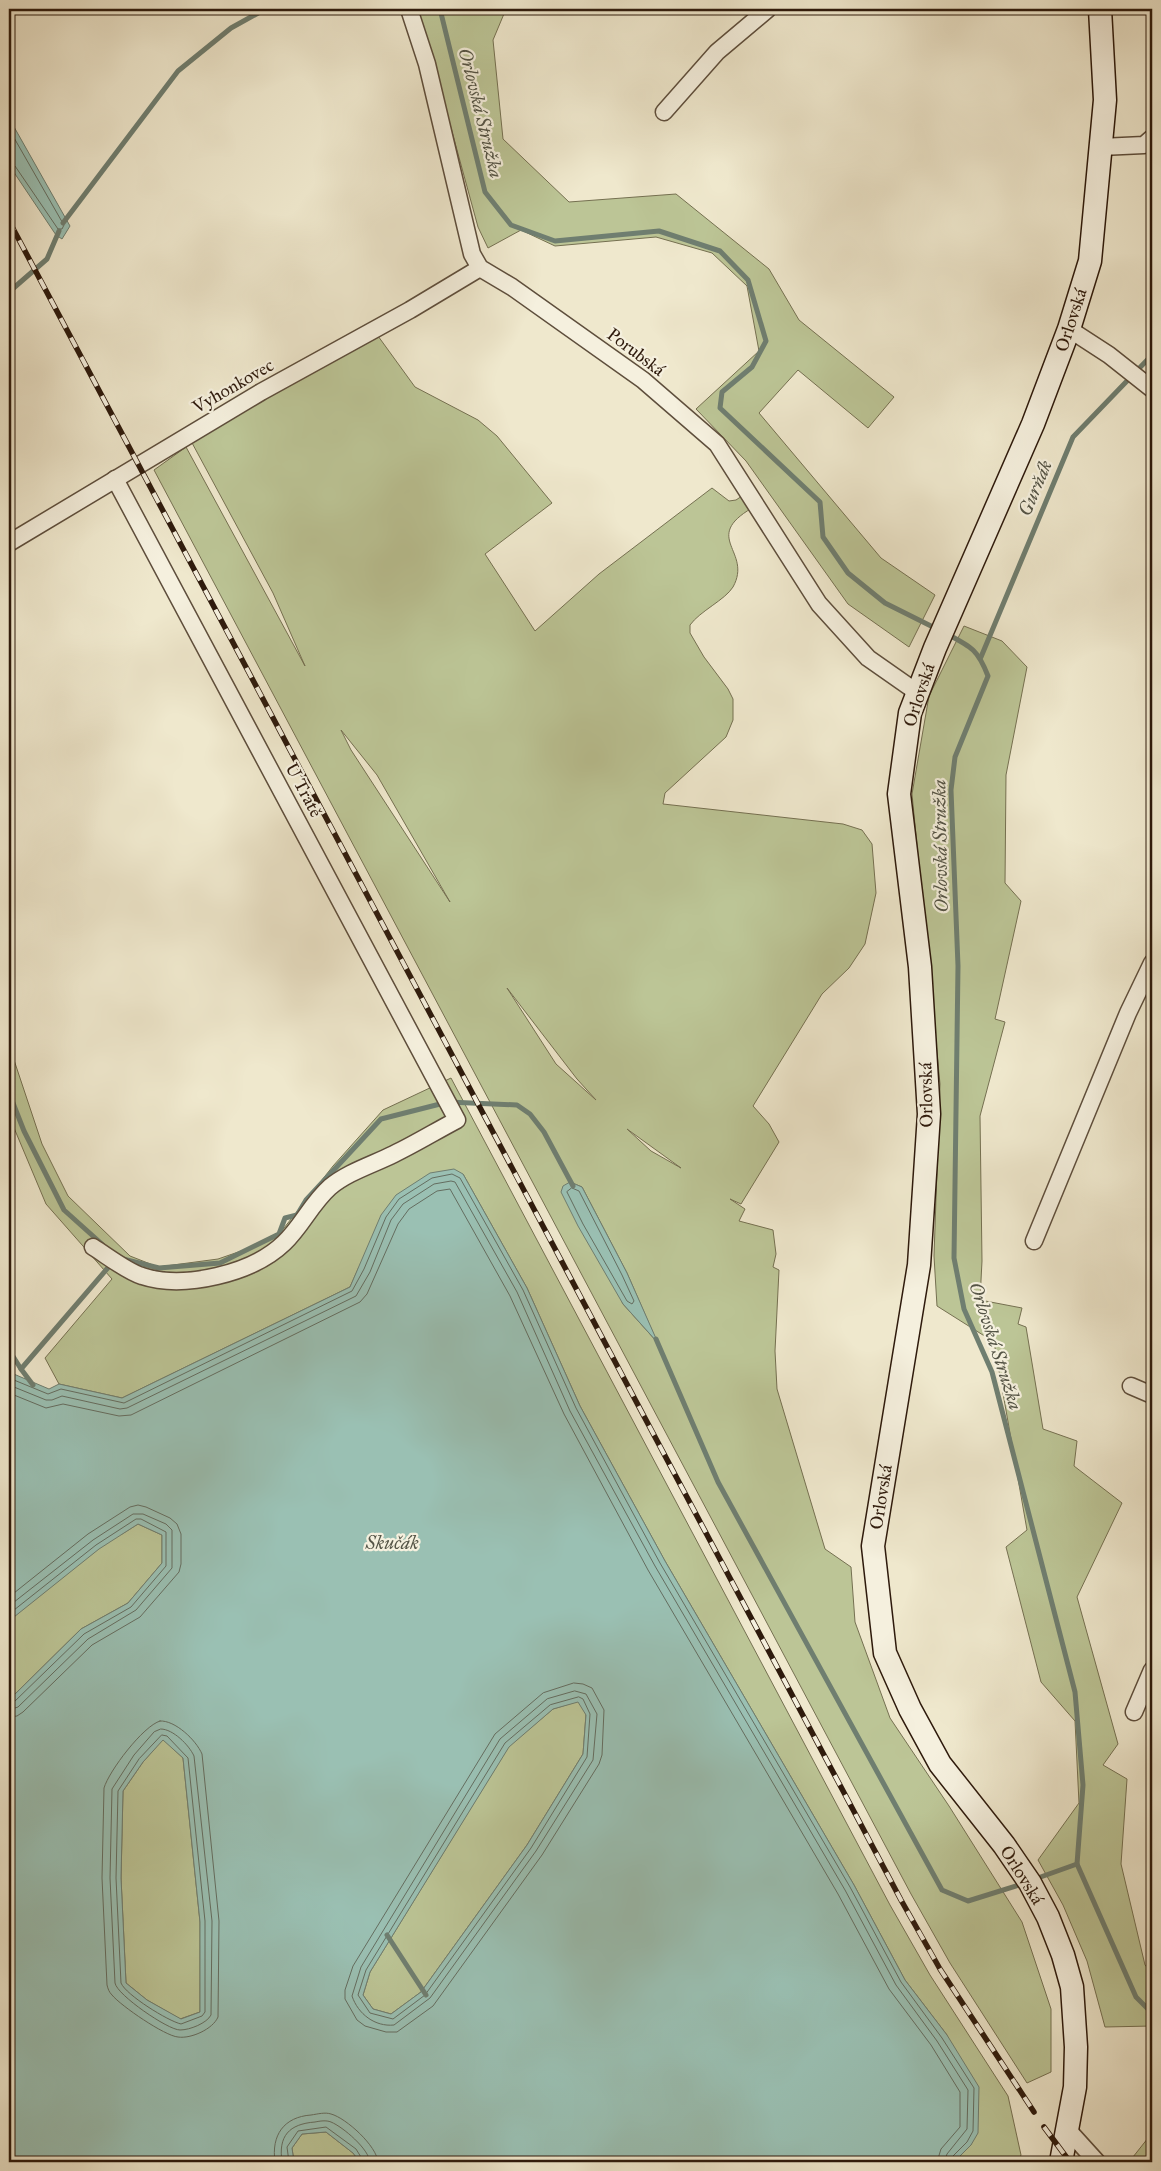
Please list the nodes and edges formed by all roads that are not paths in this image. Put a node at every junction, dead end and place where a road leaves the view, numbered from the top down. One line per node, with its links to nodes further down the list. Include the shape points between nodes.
1 (409, 9): 7 (street, via 427,64 472,254)
2 (768, 9): 4 (street, via 717,52)
3 (1100, 9): 6 (main road, Orlovská, via 1105,100)
4 (664, 112)
5 (1152, 138): 6 (street, via 1144,145)
6 (1102, 147): 8 (main road, Orlovská, via 1090,260)
7 (480, 268): 10 (street, Vyhonkovec); 12 (street, Porubská, via 643,380 717,444 818,604 868,658)
8 (1069, 329): 9 (street); 12 (main road, Orlovská, via 1033,424)
9 (1150, 387)
10 (115, 479): 11 (street, Vyhonkovec); 15 (street, U Tratě, via 455,1116 394,1154 330,1187 311,1206 286,1242 267,1258 249,1267 196,1279 171,1280 141,1276)
11 (9, 543)
12 (918, 692): 20 (main road, Orlovská, via 910,712 899,794 920,967 928,1114 919,1265 874,1546 885,1653 940,1764 1030,1883 1063,1955 1072,1986 1076,2047 1075,2087)
13 (1152, 963): 14 (street, via 1128,1013)
14 (1034, 1241)
15 (99, 1250)
16 (1131, 1386): 17 (street)
17 (1152, 1395)
18 (1152, 1670): 19 (street)
19 (1134, 1712)
20 (1068, 2130): 21 (main road, Orlovská); 22 (street)
21 (1061, 2162)
22 (1096, 2162)

